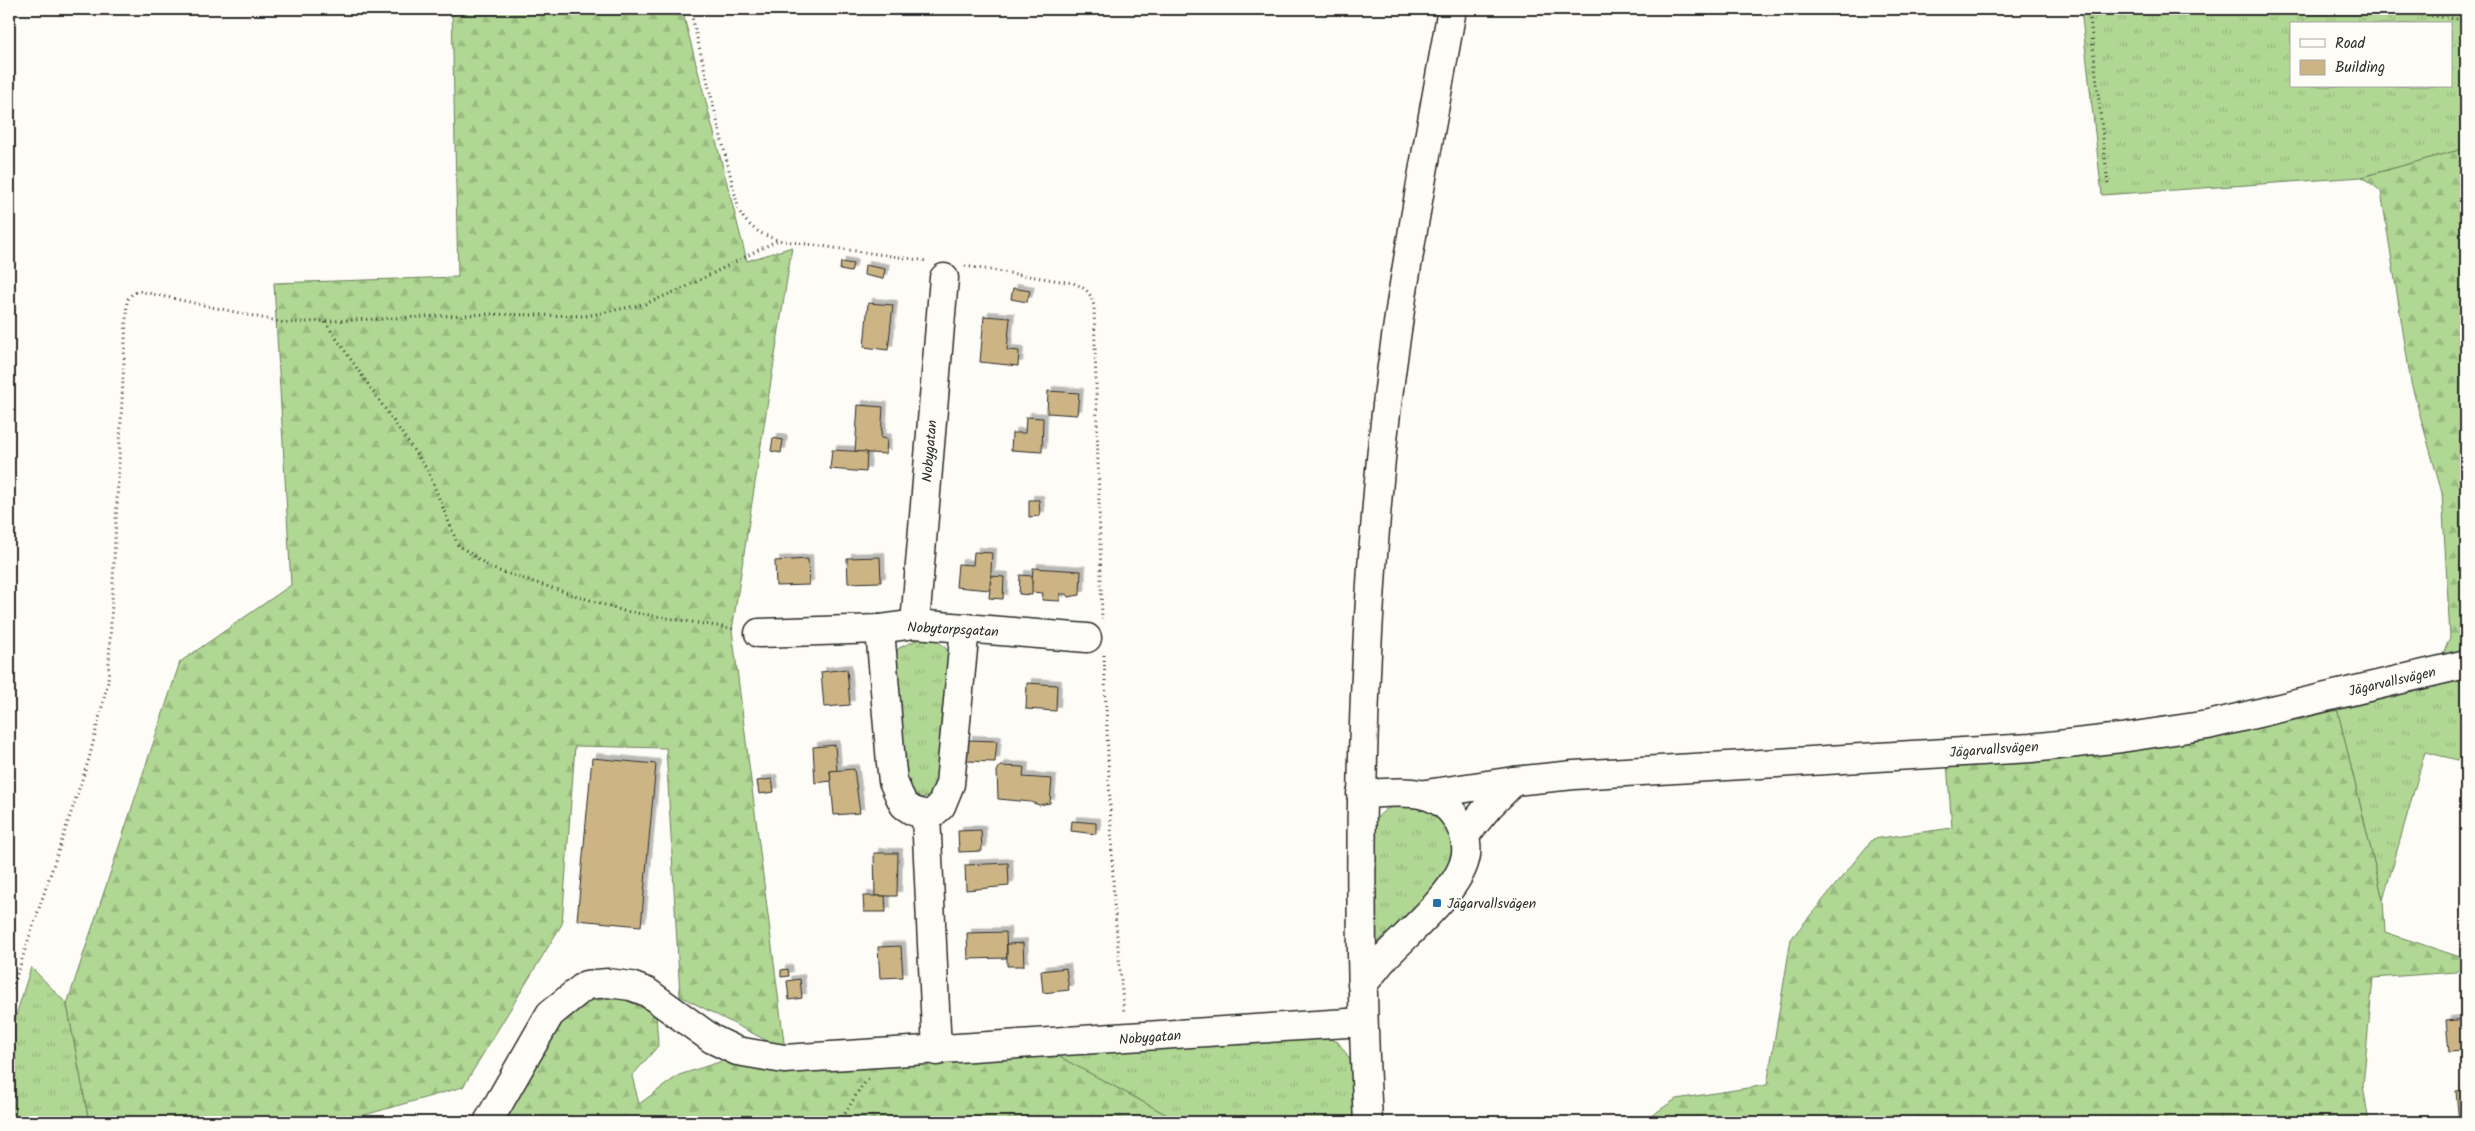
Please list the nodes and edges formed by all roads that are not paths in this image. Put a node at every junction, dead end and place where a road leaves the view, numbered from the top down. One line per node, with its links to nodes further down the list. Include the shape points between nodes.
1 (1452, 9): 10 (street, via 1404,282 1381,458 1367,626)
2 (945, 268): 3 (street, Nobygatan)
3 (915, 624): 4 (street, Nobytorpsgatan); 5 (street, Nobytorpsgatan)
4 (964, 628): 7 (street, Nobytorpsgatan); 12 (street, via 950,784 941,806)
5 (880, 629): 6 (street, Nobytorpsgatan); 12 (street, via 893,781 904,805 913,812)
6 (759, 633)
7 (1098, 636)
8 (2466, 664): 9 (street, Jägarvallsvägen, via 2208,724 2131,737 2031,748)
9 (1514, 780): 11 (street, Jägarvallsvägen); 13 (street)
10 (1361, 794): 11 (street, Jägarvallsvägen); 14 (street)
11 (1426, 794): 13 (street, via 1451,810)
12 (926, 815): 16 (street)
13 (1465, 835): 14 (street, via 1464,863 1452,885)
14 (1362, 985): 15 (street)
15 (1363, 1022): 16 (street, Nobygatan); 18 (street)
16 (937, 1051): 17 (street, Nobygatan, via 784,1059 737,1051 720,1043 648,992 608,983 586,985 550,1014)
17 (488, 1122)
18 (1368, 1122)

